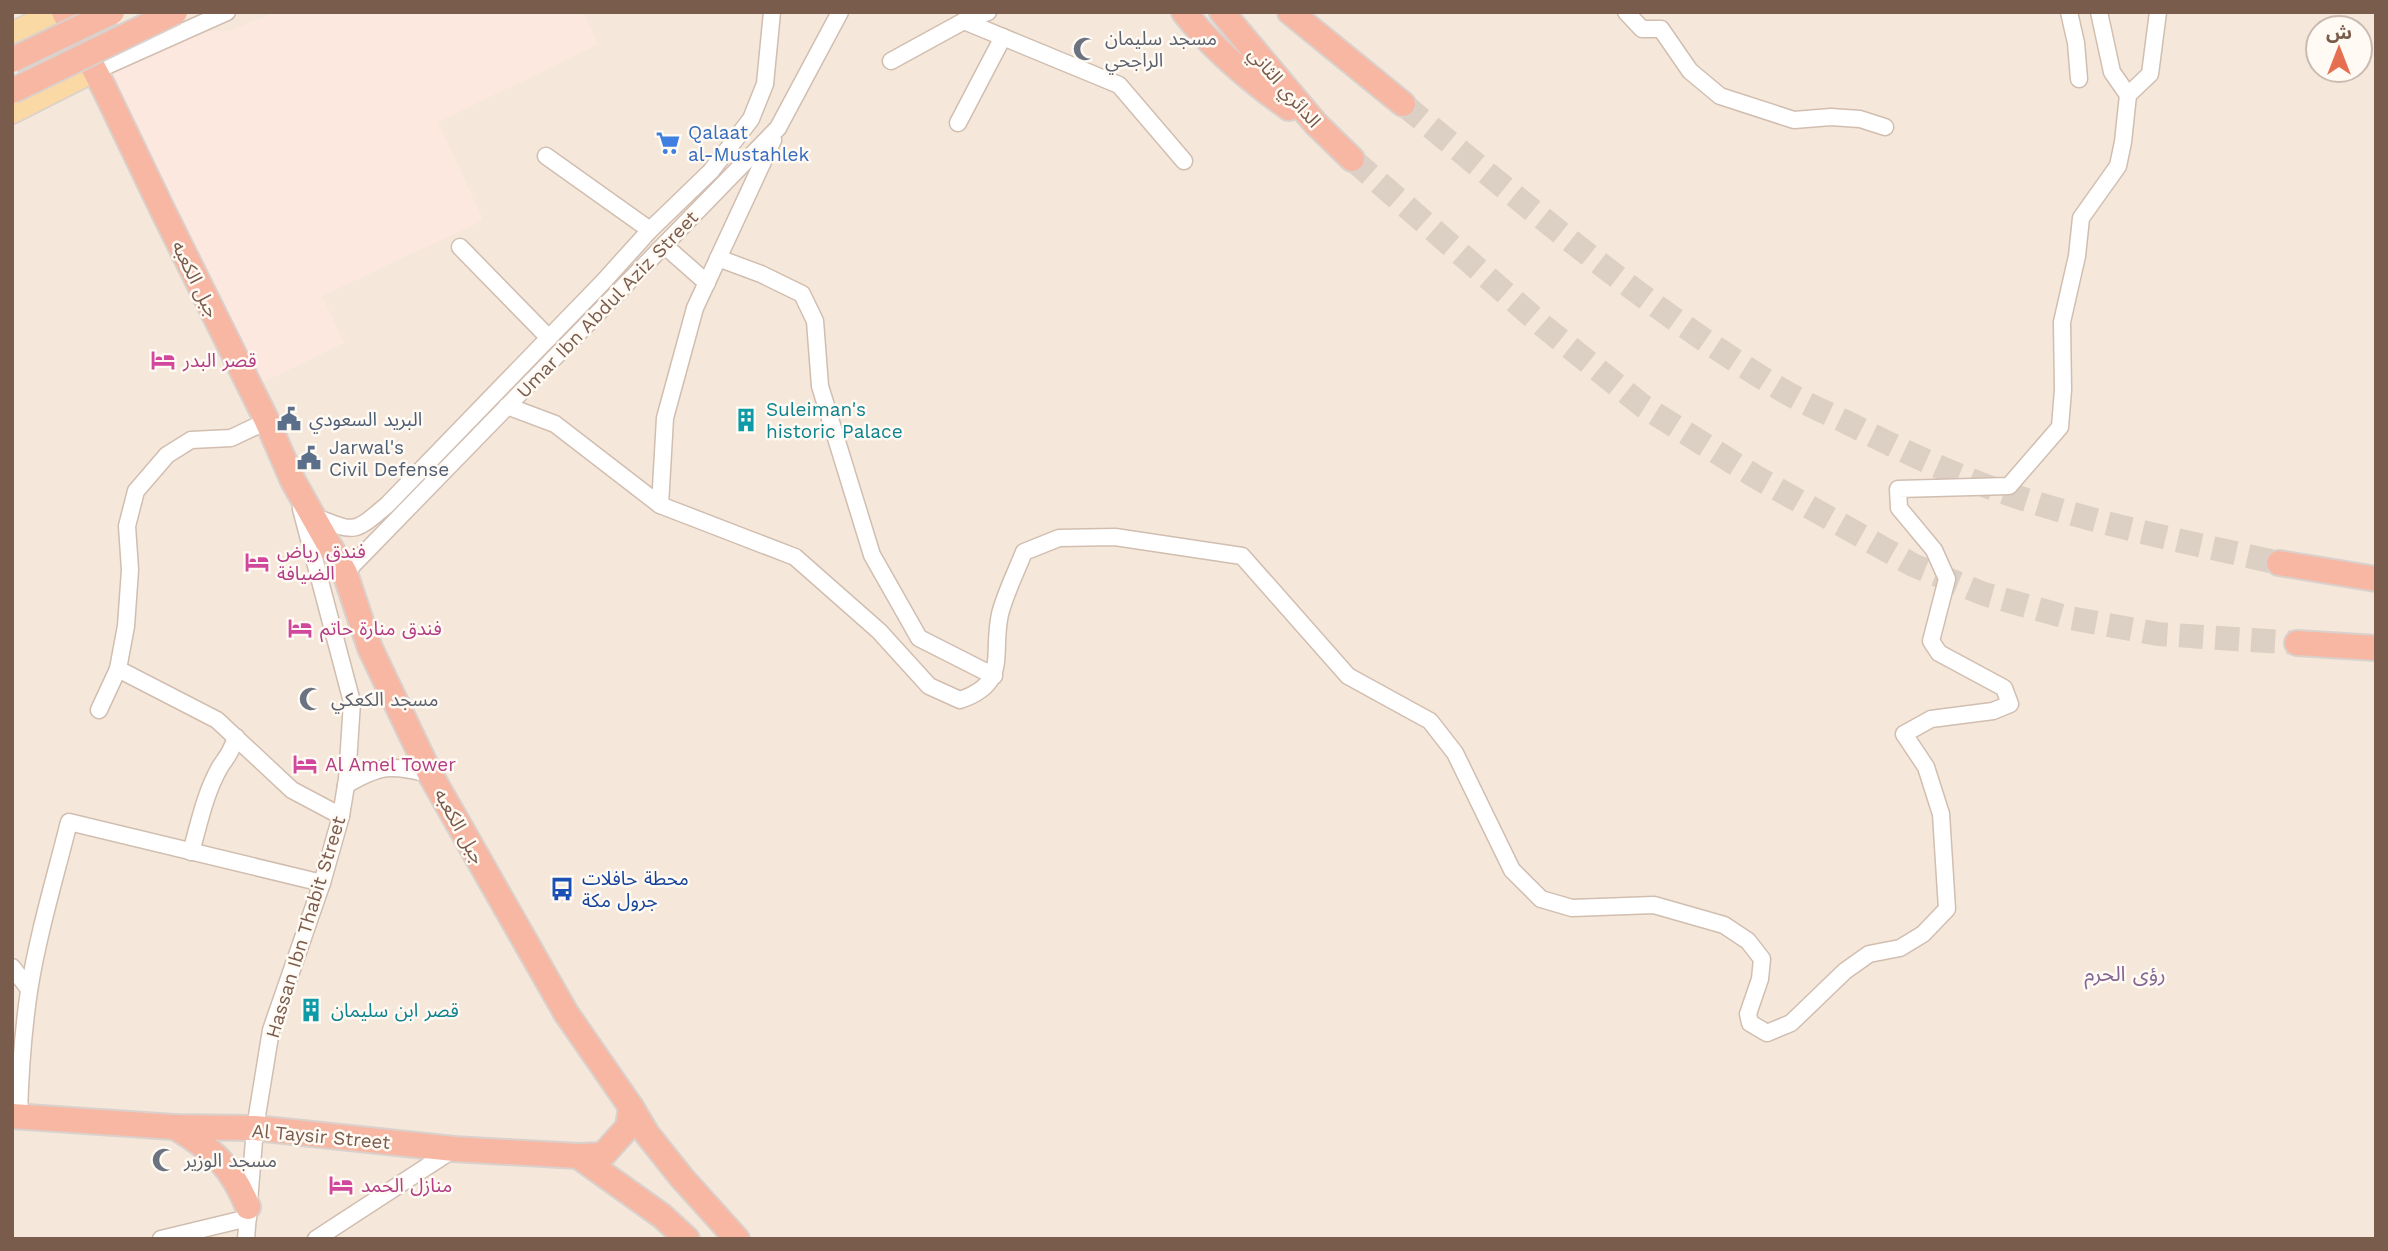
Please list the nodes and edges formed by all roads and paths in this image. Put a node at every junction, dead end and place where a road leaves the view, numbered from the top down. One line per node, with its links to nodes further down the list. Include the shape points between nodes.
1 (55, 12): 18 (main road)
2 (64, 12): 22 (highway, جبل الكعبه)
3 (112, 12): 20 (highway, bridge)
4 (175, 12): 25 (highway, bridge)
5 (227, 12): 22 (street)
6 (772, 12): 36 (street, Umar Ibn Abdul Aziz Street, via 765,84 751,120 711,171)
7 (840, 12): 32 (street, Umar Ibn Abdul Aziz Street)
8 (988, 12): 17 (street)
9 (1184, 12): 30 (highway, via 1252,81)
10 (1290, 12): 23 (highway)
11 (1315, 12): 23 (highway, via 1335,30)
12 (1626, 12): 31 (street, via 1642,29 1661,29 1690,71 1720,96 1794,120 1860,119)
13 (2069, 12): 24 (street)
14 (2099, 12): 26 (street, via 2112,72)
15 (2158, 12): 26 (street, via 2150,74)
16 (1227, 19): 30 (highway, الدائري الثاني)
17 (964, 21): 19 (street); 21 (street)
18 (12, 33)
19 (1003, 37): 29 (street); 35 (street, via 1119,85)
20 (12, 60)
21 (891, 61)
22 (95, 71): 28 (main road); 43 (highway, جبل الكعبه)
23 (1365, 72): 27 (highway)
24 (2079, 79)
25 (12, 91)
26 (2128, 95): 53 (street, via 2118,166 2081,218 2062,321 2060,427 2009,486 1898,489 1899,508 1934,550 1947,579 1931,641 1939,653 2004,688 2010,704 1993,711 1931,719 1904,734 1926,767 1941,814 1947,909 1923,934 1900,948 1868,954 1844,971 1791,1023 1767,1033 1750,1023 1748,1014 1762,958 1748,941 1724,925 1654,905 1572,908 1541,899 1512,870 1454,752 1430,721 1348,676 1242,555 1115,537 1059,538 1024,552 1000,614)
27 (1403, 104)
28 (12, 113)
29 (957, 123)
30 (1315, 124): 34 (highway, الدائري الثاني)
31 (1885, 127)
32 (778, 128): 37 (street, Umar Ibn Abdul Aziz Street); 39 (street)
33 (546, 156): 36 (street)
34 (1352, 159)
35 (1184, 161)
36 (650, 230): 41 (street, Umar Ibn Abdul Aziz Street)
37 (665, 246): 40 (street); 42 (street, Umar Ibn Abdul Aziz Street)
38 (460, 247): 41 (street)
39 (718, 258): 40 (street); 53 (street, via 802,294 815,321 820,386 872,555 919,638)
40 (707, 283): 45 (street, via 695,307 665,418)
41 (549, 338): 46 (street, Umar Ibn Abdul Aziz Street, via 364,525 353,529)
42 (508, 406): 45 (street, via 555,424); 48 (street, Umar Ibn Abdul Aziz Street)
43 (267, 421): 44 (highway, جبل الكعبه); 52 (street, via 231,438 191,440 167,455 136,491 127,526 130,569)
44 (293, 481): 46 (highway, جبل الكعبه); 57 (street, Hassan Ibn Thabit Street, via 352,702)
45 (660, 505): 53 (street, via 794,557 879,631 929,686 960,699 979,693)
46 (313, 516): 48 (highway, جبل الكعبه)
47 (2279, 563): 49 (highway)
48 (345, 573): 56 (highway, جبل الكعبه, via 370,648)
49 (2376, 579)
50 (2297, 643): 51 (highway)
51 (2376, 648)
52 (118, 669): 54 (street); 55 (street, via 217,720)
53 (994, 676)
54 (99, 710)
55 (236, 737): 58 (street, via 292,790); 59 (street, via 203,808)
56 (430, 774): 57 (street, via 387,766); 63 (highway, جبل الكعبه, via 566,1013)
57 (346, 785): 58 (street, Hassan Ibn Thabit Street)
58 (341, 816): 60 (street, Hassan Ibn Thabit Street)
59 (191, 852): 60 (street); 62 (street, via 69,822)
60 (322, 883): 66 (street, Hassan Ibn Thabit Street, via 271,1030)
61 (12, 967): 62 (street)
62 (30, 989): 64 (street)
63 (631, 1107): 68 (highway, via 628,1127 603,1155); 74 (highway, جبل الكعبه, via 682,1178)
64 (16, 1116): 65 (highway, Al Taysir Street)
65 (174, 1127): 66 (highway, Al Taysir Street); 69 (highway, via 223,1161 238,1182)
66 (254, 1128): 67 (highway, Al Taysir Street); 69 (street, Hassan Ibn Thabit Street)
67 (454, 1149): 68 (highway, Al Taysir Street); 72 (street)
68 (578, 1156): 73 (highway)
69 (248, 1213): 70 (street); 71 (street, Hassan Ibn Thabit Street)
70 (161, 1239)
71 (246, 1239)
72 (316, 1239)
73 (687, 1239)
74 (737, 1239)

